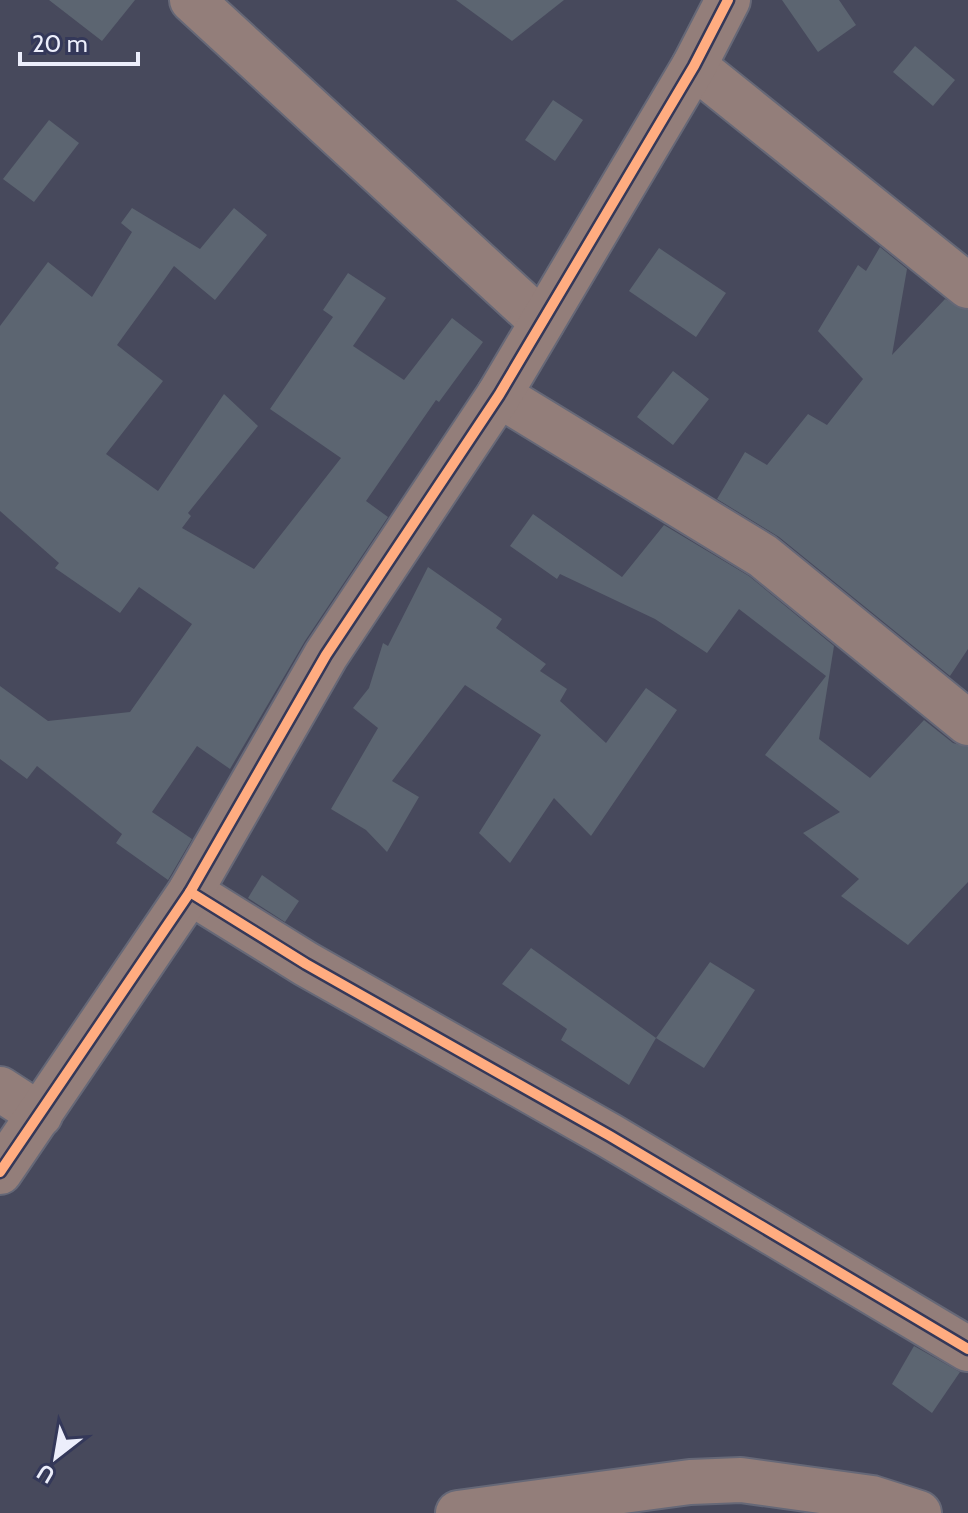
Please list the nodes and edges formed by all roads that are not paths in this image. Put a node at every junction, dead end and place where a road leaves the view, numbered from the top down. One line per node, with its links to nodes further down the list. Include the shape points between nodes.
1 (192, 0): 5 (street)
2 (728, 0): 3 (street)
3 (694, 66): 4 (street); 5 (street)
4 (968, 286)
5 (542, 322): 6 (street)
6 (499, 395): 7 (street, via 763,556); 8 (street, via 326,655)
7 (968, 723)
8 (190, 892): 10 (street); 12 (street)
9 (0, 1089): 10 (street)
10 (40, 1115): 11 (street)
11 (0, 1172)
12 (968, 1349)
13 (458, 1513): 14 (street, via 741,1480 872,1498)
14 (919, 1513)

